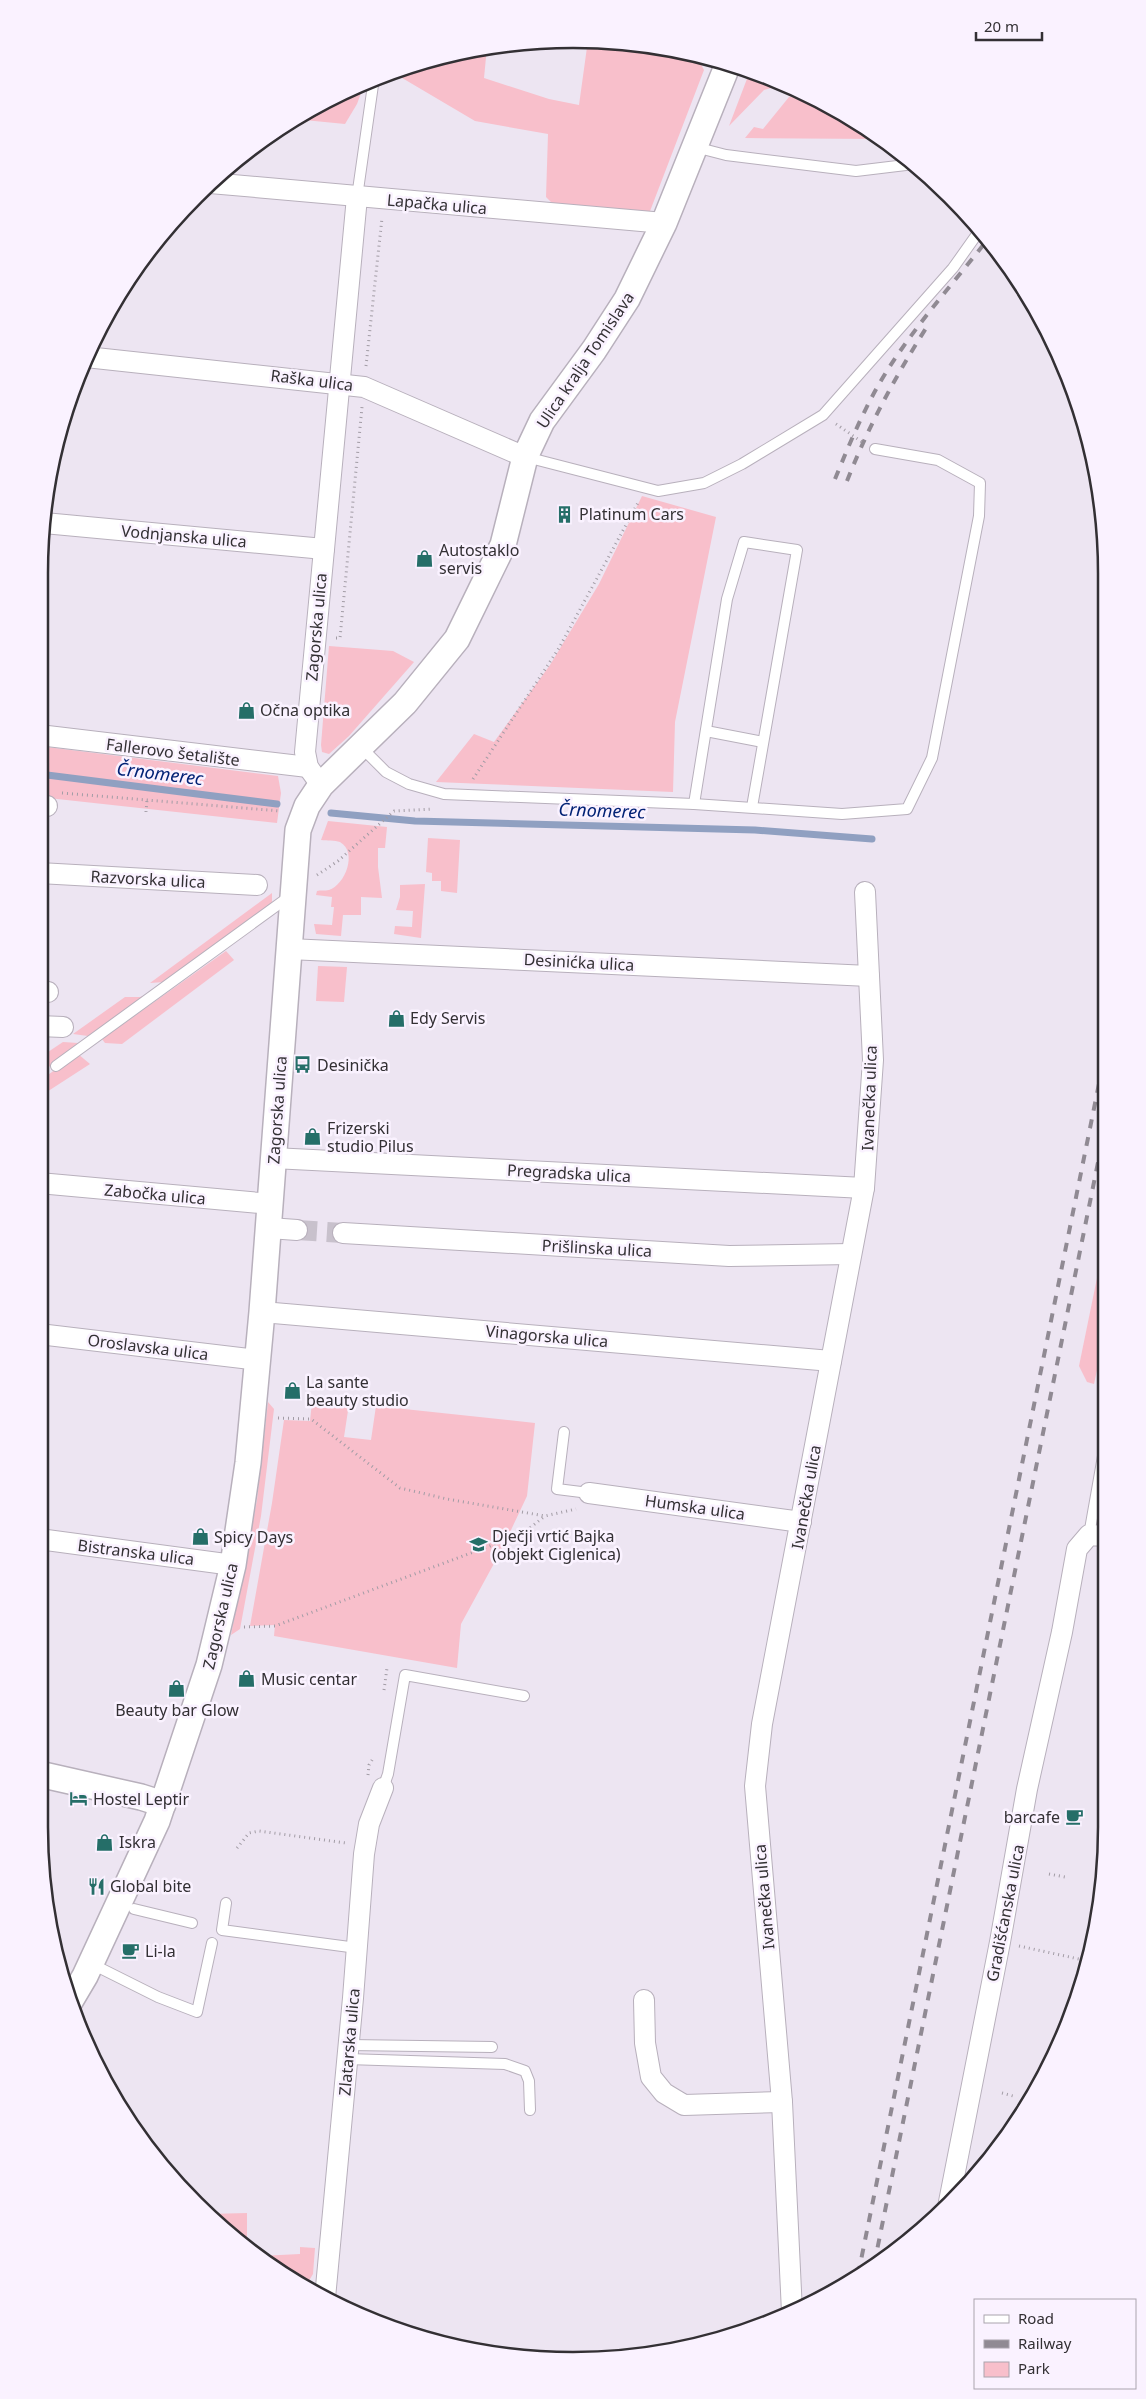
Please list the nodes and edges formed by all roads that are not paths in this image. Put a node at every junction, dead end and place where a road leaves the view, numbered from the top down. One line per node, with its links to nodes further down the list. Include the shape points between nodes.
1 (726, 70): 3 (street, Ulica kralja Tomislava)
2 (373, 88): 6 (lane)
3 (694, 146): 4 (lane, via 726,155 856,171); 7 (street, Ulica kralja Tomislava)
4 (904, 165)
5 (220, 184): 6 (street, Lapačka ulica)
6 (356, 197): 7 (street, Lapačka ulica); 10 (street, Zagorska ulica)
7 (664, 223): 12 (street, Ulica kralja Tomislava, via 627,299 542,421)
8 (976, 236): 12 (lane, via 952,268 823,415 704,483 658,491)
9 (95, 357): 10 (street, Raška ulica)
10 (339, 382): 12 (street, Raška ulica, via 364,387); 14 (street, Zagorska ulica)
11 (876, 449): 21 (lane, via 938,460 980,483 978,516 932,758 907,809 842,814)
12 (525, 457): 18 (street, Ulica kralja Tomislava, via 503,545 456,639 405,702)
13 (50, 523): 14 (street, Vodnjanska ulica)
14 (324, 549): 19 (street, Zagorska ulica, via 305,752)
15 (706, 731): 17 (lane); 17 (lane, via 727,599 744,542 797,550); 20 (lane)
16 (48, 736): 19 (street, Fallerovo šetalište)
17 (763, 742): 21 (lane)
18 (360, 746): 19 (street, Ulica kralja Tomislava); 20 (lane, via 386,772 409,784 444,794)
19 (314, 776): 25 (street, Zagorska ulica, via 298,830)
20 (694, 804): 21 (lane)
21 (752, 807)
22 (48, 873): 23 (street, Razvorska ulica)
23 (257, 885)
24 (865, 892): 27 (street, Ivanečka ulica)
25 (293, 894): 26 (street, Zagorska ulica); 30 (lane)
26 (289, 949): 27 (street, Desinićka ulica); 31 (street, Zagorska ulica)
27 (869, 976): 33 (street, Ivanečka ulica, via 873,1060)
28 (48, 1026): 29 (street)
29 (63, 1027)
30 (56, 1066)
31 (273, 1158): 33 (street, Pregradska ulica); 34 (street, Zagorska ulica)
32 (48, 1184): 34 (street, Zabočka ulica)
33 (864, 1188): 37 (street, Ivanečka ulica)
34 (270, 1216): 35 (street); 38 (street, Zagorska ulica)
35 (297, 1230)
36 (343, 1233): 37 (street, Prišlinska ulica, via 729,1256)
37 (851, 1254): 41 (street, Ivanečka ulica)
38 (262, 1312): 40 (street, Zagorska ulica); 41 (street, Vinagorska ulica)
39 (48, 1335): 40 (street, Oroslavska ulica)
40 (258, 1360): 47 (street, Zagorska ulica, via 247,1472)
41 (831, 1361): 44 (street, Ivanečka ulica)
42 (564, 1432): 43 (lane, via 557,1489)
43 (584, 1501): 44 (street, Humska ulica)
44 (800, 1522): 62 (street, Ivanečka ulica, via 762,1724 755,1786)
45 (1098, 1535): 64 (street, Gradišćanska ulica, via 1077,1549 1027,1789)
46 (48, 1540): 47 (street, Bistranska ulica)
47 (233, 1565): 51 (street, Zagorska ulica, via 209,1665)
48 (524, 1696): 50 (lane, via 405,1675)
49 (48, 1776): 51 (street)
50 (383, 1788): 56 (street, Zlatarska ulica, via 369,1824 362,1870)
51 (163, 1804): 57 (street, Zagorska ulica, via 152,1835)
52 (226, 1903): 56 (lane, via 222,1930)
53 (134, 1909): 54 (lane)
54 (192, 1922)
55 (212, 1943): 57 (lane, via 198,2012 158,1997)
56 (357, 1948): 61 (street, Zlatarska ulica)
57 (91, 1964): 58 (street, Zagorska ulica)
58 (74, 1993)
59 (644, 2000): 62 (street, via 644,2043 651,2077 664,2093 684,2105)
60 (492, 2047): 61 (lane)
61 (348, 2052): 63 (lane, via 505,2064 525,2071 529,2081); 65 (street, Zlatarska ulica)
62 (782, 2102): 66 (street, Ivanečka ulica)
63 (530, 2110)
64 (951, 2191)
65 (325, 2289)
66 (792, 2303)

